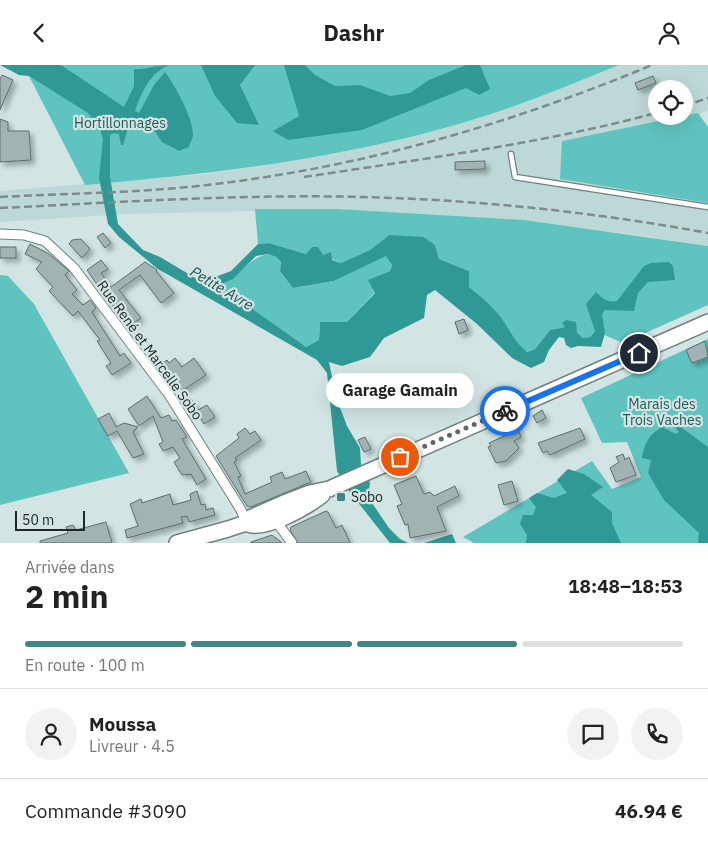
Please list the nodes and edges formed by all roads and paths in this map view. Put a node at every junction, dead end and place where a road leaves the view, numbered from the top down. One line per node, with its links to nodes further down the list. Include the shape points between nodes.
1 (511, 154): 2 (lane, via 515,177)
2 (708, 207)
3 (0, 234): 6 (street, Rue René et Marcelle Sobo, via 24,235 46,241 74,268 170,396)
4 (708, 322): 5 (main road, via 344,482 314,501)
5 (272, 515): 6 (main road, via 250,518); 8 (street)
6 (246, 523): 7 (main road)
7 (177, 543)
8 (292, 543)

